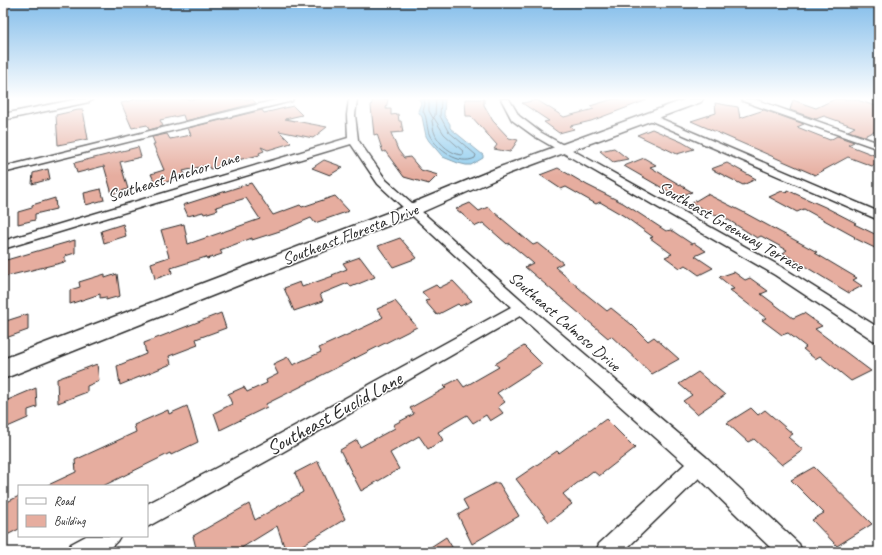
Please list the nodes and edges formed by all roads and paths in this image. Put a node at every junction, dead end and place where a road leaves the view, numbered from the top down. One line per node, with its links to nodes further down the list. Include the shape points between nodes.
1 (185, 125): 10 (street)
2 (352, 125): 7 (street)
3 (525, 125): 9 (street, Southeast Greenway Terrace)
4 (629, 125): 9 (street, Southeast Floresta Drive)
5 (668, 125): 12 (street)
6 (819, 125): 8 (street)
7 (353, 140): 11 (street, Southeast Calmoso Drive, via 382,182); 13 (street, Southeast Anchor Lane)
8 (879, 146)
9 (562, 150): 11 (street, Southeast Floresta Drive, via 505,170); 15 (street, Southeast Greenway Terrace, via 780,272)
10 (3, 170)
11 (414, 210): 14 (street, Southeast Calmoso Drive); 16 (street, Southeast Floresta Drive)
12 (879, 216)
13 (3, 245)
14 (520, 308): 17 (street, Southeast Calmoso Drive); 18 (street, Southeast Euclid Lane)
15 (879, 336)
16 (3, 369)
17 (699, 464): 21 (street); 22 (street, Southeast Calmoso Drive)
18 (148, 515)
19 (107, 537): 20 (street)
20 (79, 552)
21 (607, 552)
22 (791, 552)

